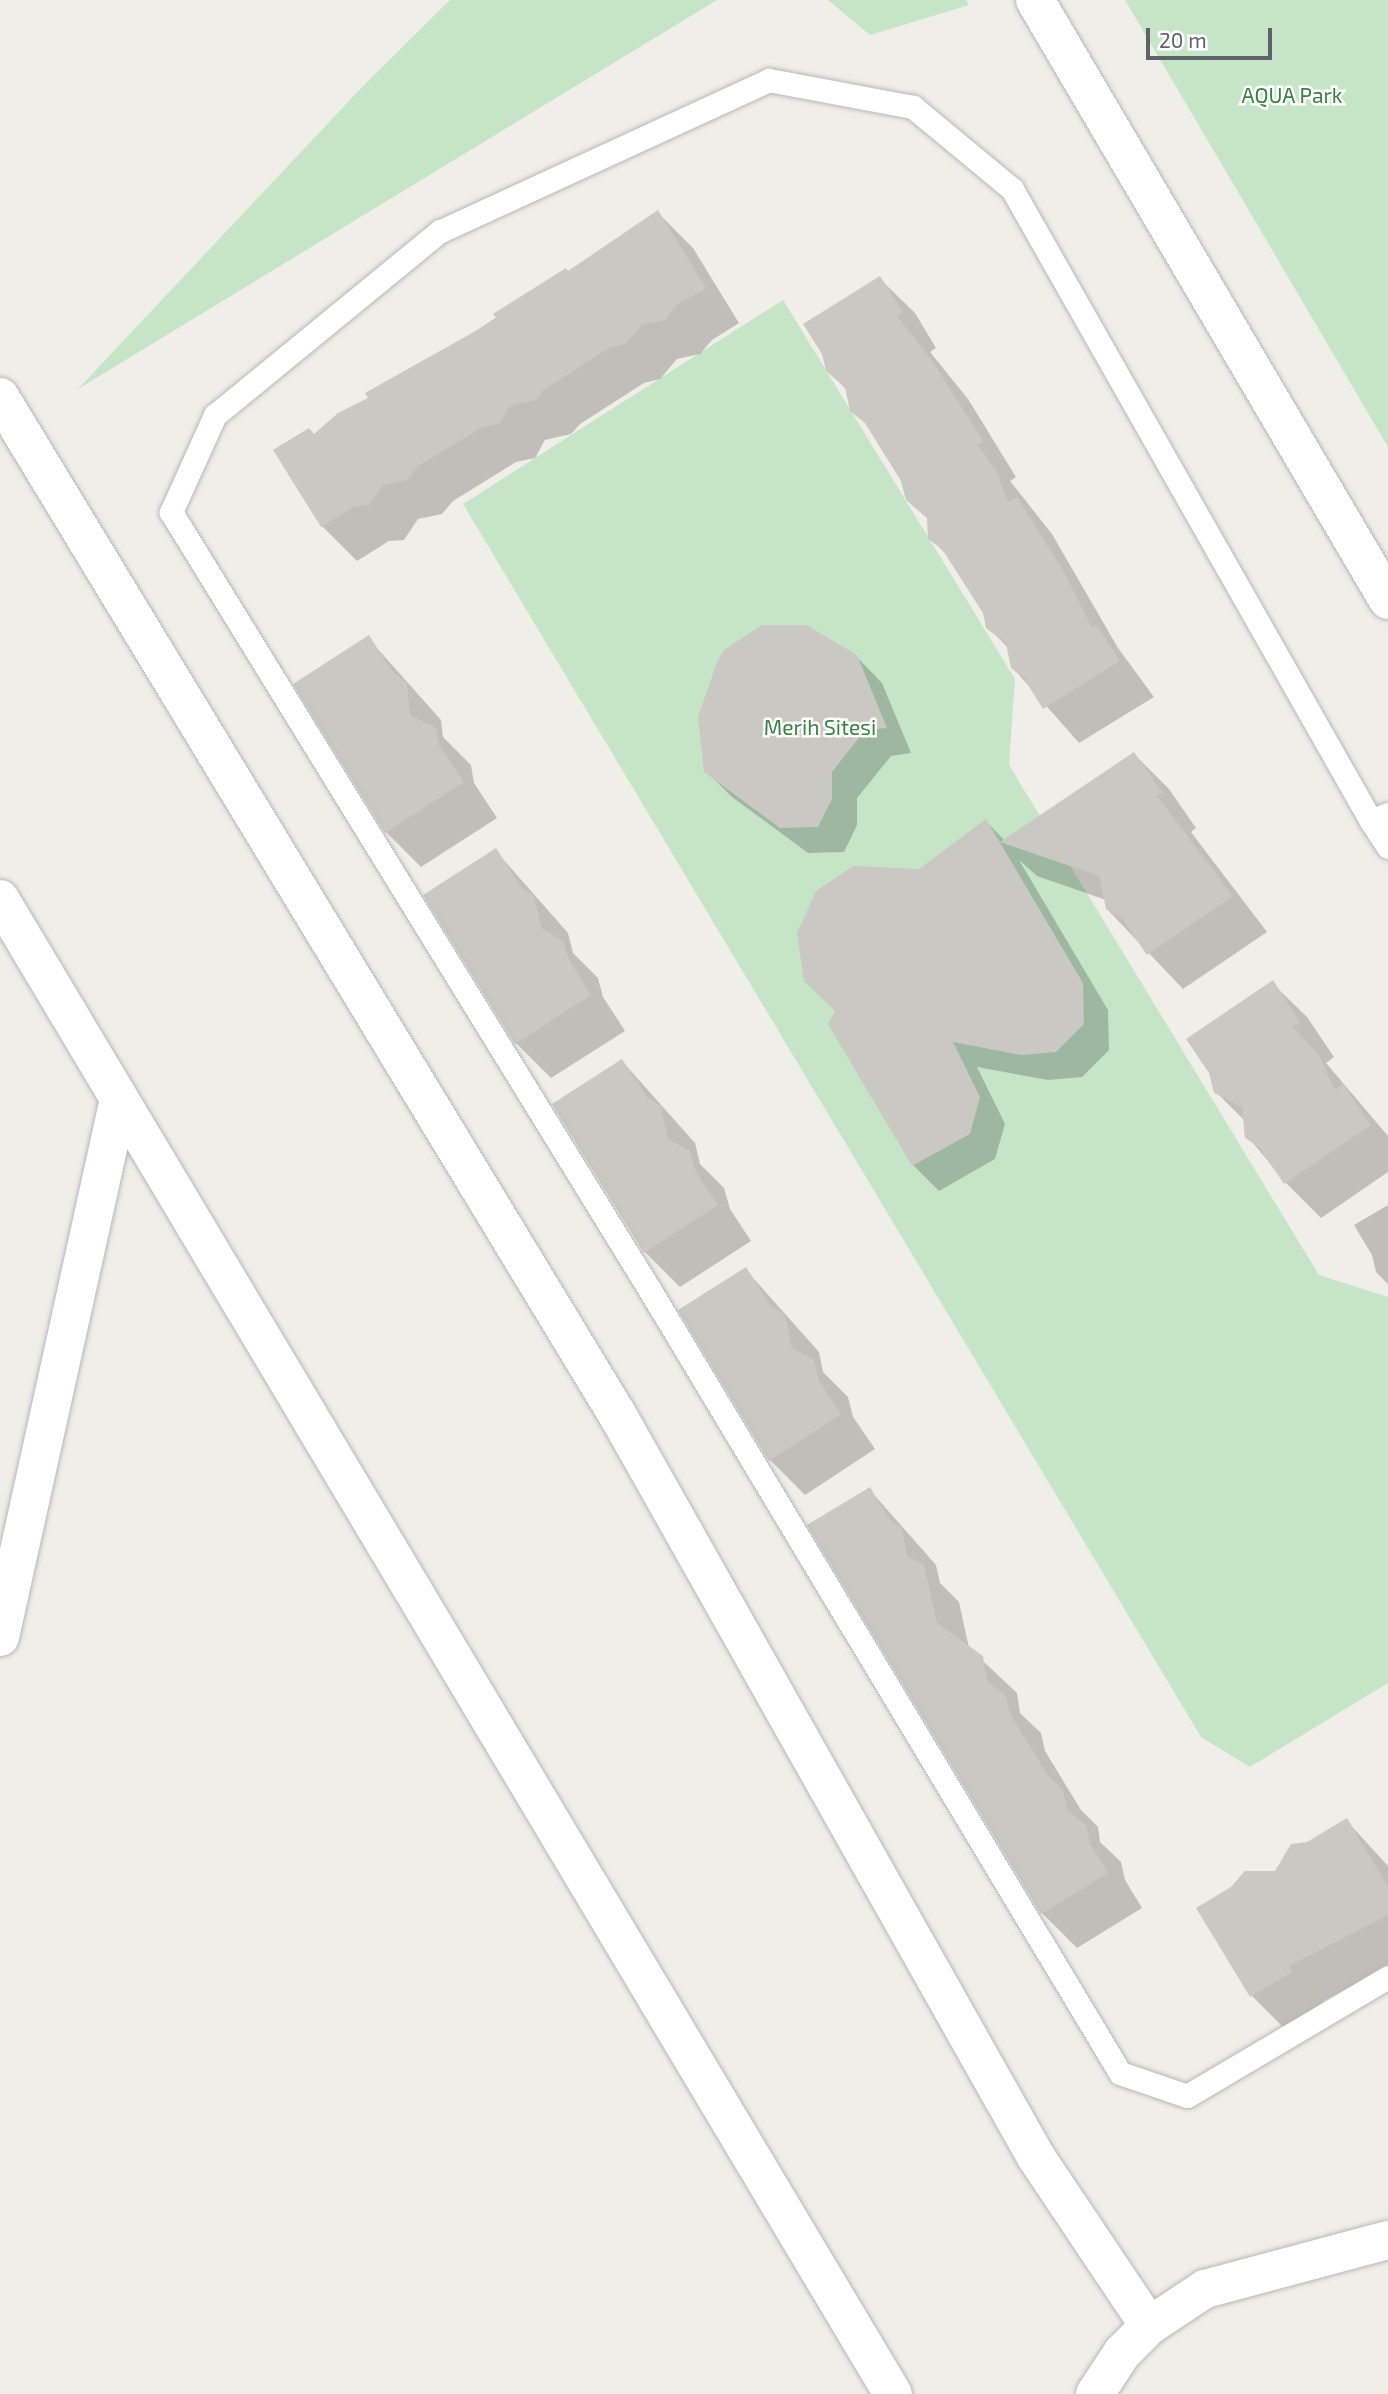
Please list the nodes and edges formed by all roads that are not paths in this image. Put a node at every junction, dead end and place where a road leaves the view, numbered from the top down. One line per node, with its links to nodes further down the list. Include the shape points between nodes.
1 (1035, 0): 3 (street)
2 (0, 397): 11 (street, via 617,1414 1036,2157)
3 (1388, 600)
4 (1380, 817): 5 (lane); 9 (lane, via 1012,189 913,107 769,80 440,231 215,415 171,512 651,1293 1120,2073 1187,2096)
5 (1388, 847)
6 (0, 900): 7 (street)
7 (119, 1099): 8 (street); 12 (street)
8 (0, 1637)
9 (1388, 1977)
10 (1388, 2240): 11 (street, via 1205,2290)
11 (1149, 2326): 13 (street, via 1122,2353)
12 (894, 2394)
13 (1095, 2394)

